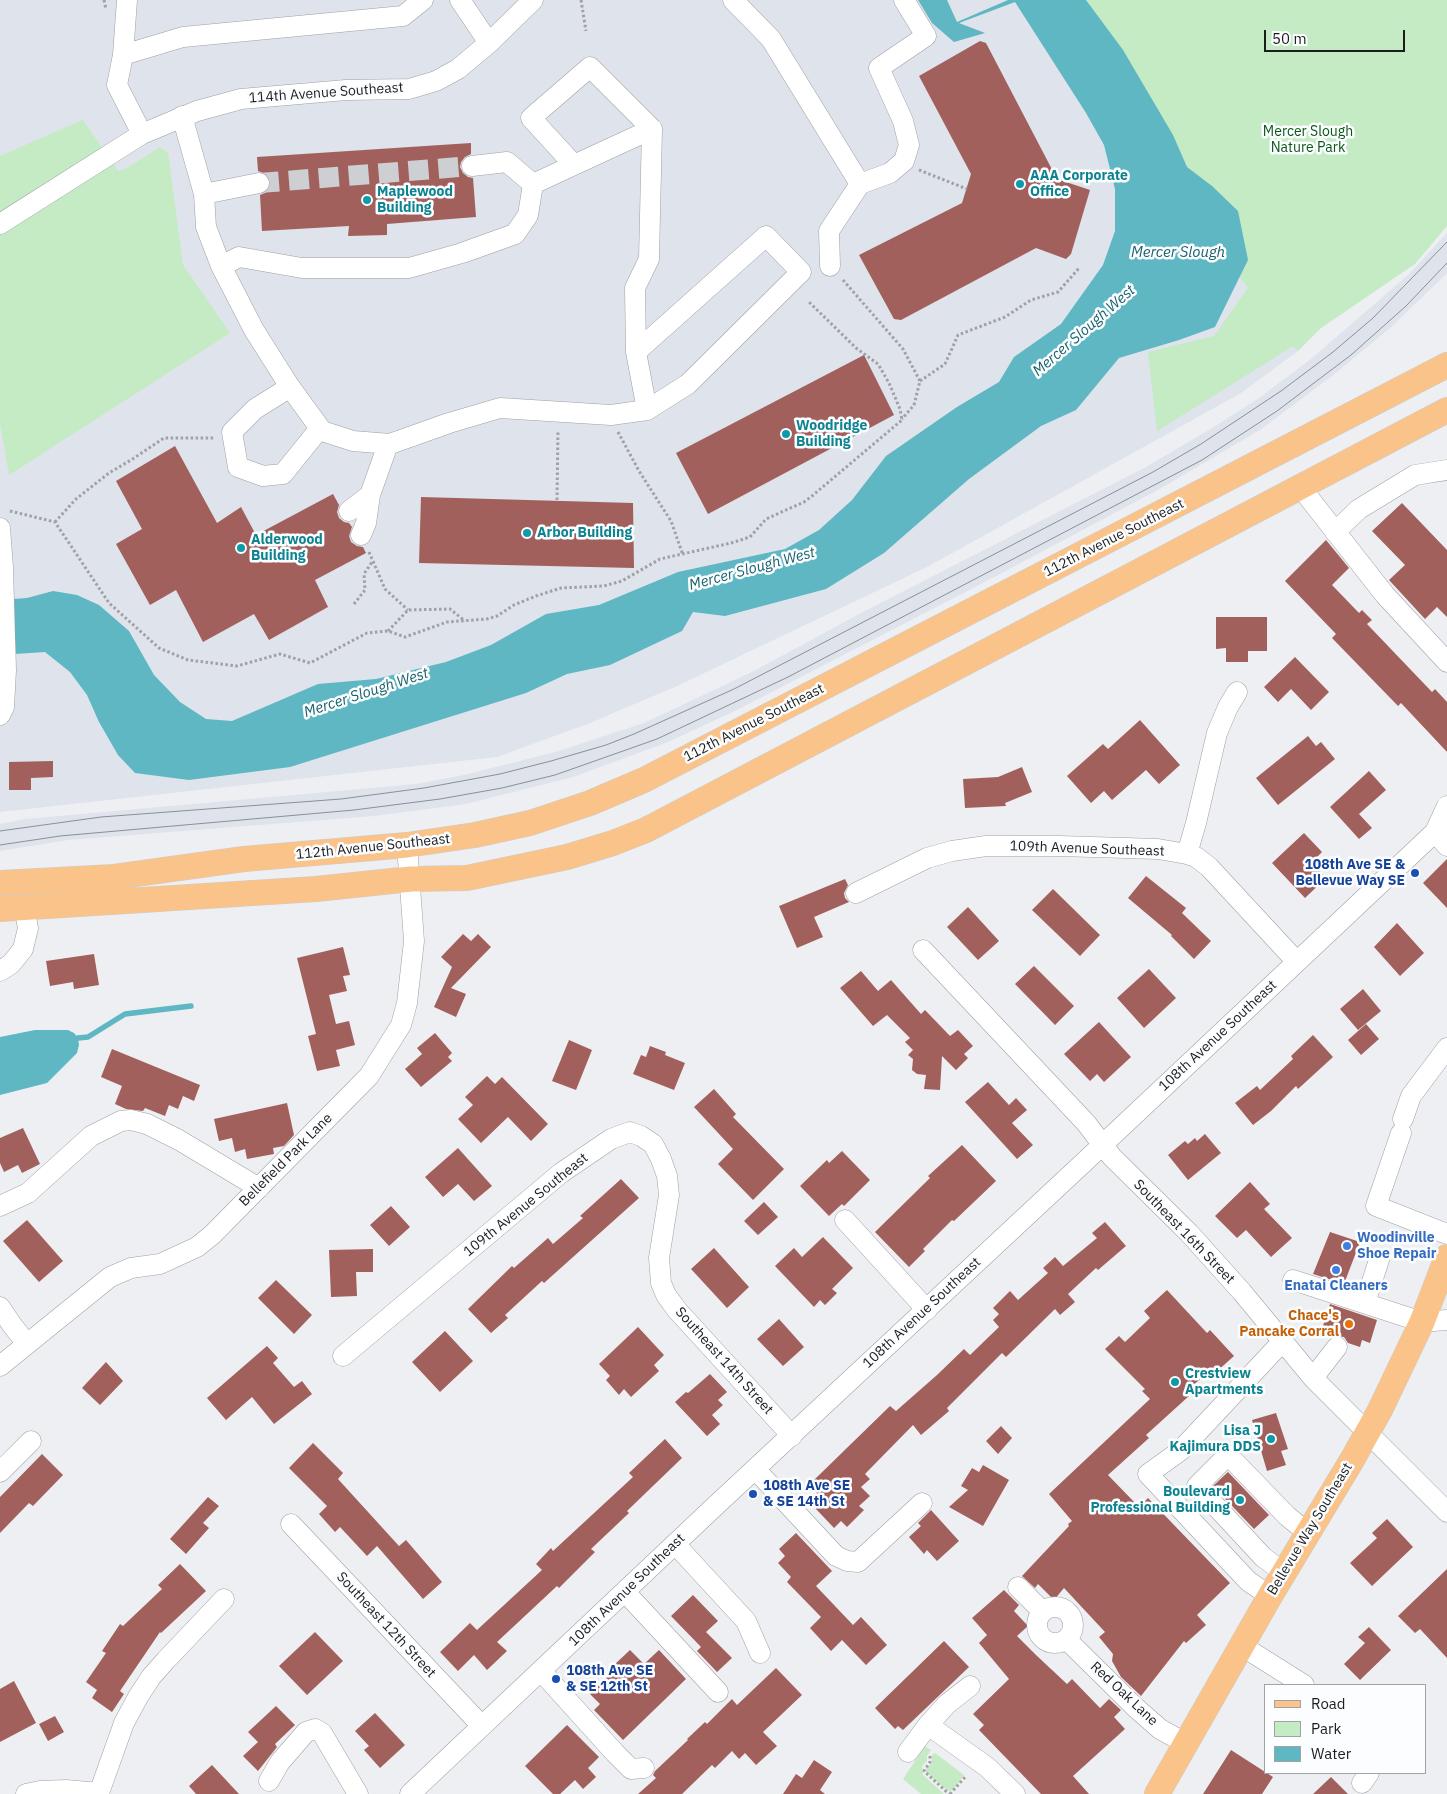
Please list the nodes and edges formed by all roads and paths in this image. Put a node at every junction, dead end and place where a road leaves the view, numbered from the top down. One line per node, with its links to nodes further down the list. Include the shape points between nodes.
1 (127, 0): 11 (street)
2 (422, 0): 8 (street)
3 (460, 0): 10 (street)
4 (533, 0): 10 (street, 114th Avenue Southeast)
5 (581, 0): 9 (path)
6 (733, 0): 20 (street, via 771,39)
7 (904, 0): 15 (street, via 926,36 879,68 903,121 909,145)
8 (399, 8): 11 (street, via 183,37)
9 (586, 31)
10 (489, 43): 12 (street, 114th Avenue Southeast, via 458,69 436,81 409,89 328,91 241,99)
11 (123, 55): 14 (street, via 117,85)
12 (182, 116): 14 (street, 114th Avenue Southeast); 22 (street)
13 (652, 130): 16 (street); 16 (street, via 590,67 531,118); 28 (street, via 649,259 635,288)
14 (142, 134): 23 (street, 114th Avenue Southeast)
15 (904, 161): 20 (street, via 890,173); 21 (path)
16 (574, 165): 19 (street)
17 (472, 166): 19 (street, via 507,162)
18 (259, 183): 22 (street)
19 (533, 184): 24 (street, via 528,215 514,234 409,268 302,268 239,257)
20 (860, 184): 25 (street, via 829,231)
21 (967, 189)
22 (204, 194): 24 (street, via 206,227)
23 (0, 224)
24 (221, 266): 33 (street, via 254,330)
25 (830, 266): 31 (path, via 904,349)
26 (1080, 267): 31 (path, via 1058,292 1030,300 1004,317 958,335 945,364)
27 (809, 302): 38 (path, via 856,348 878,364 889,383)
28 (636, 352): 34 (street); 34 (street, via 766,236 801,272 688,384)
29 (1447, 355): 32 (main road)
30 (1447, 365): 32 (main road, 112th Avenue Southeast)
31 (920, 381): 38 (path, via 914,405)
32 (1413, 382): 62 (main road, 112th Avenue Southeast, via 644,780 530,823)
33 (290, 387): 39 (street); 40 (street, via 255,409)
34 (647, 410): 37 (street)
35 (1447, 410): 43 (main road)
36 (557, 412): 37 (street); 41 (street, via 500,408); 45 (path)
37 (612, 415): 51 (path, via 620,439 671,521)
38 (902, 420): 51 (path, via 812,496 766,519 750,537)
39 (320, 428): 40 (street, via 283,474 263,476 238,466); 41 (street, via 353,441)
40 (232, 432): 48 (path, via 215,438 164,438 109,473 76,499)
41 (388, 444): 44 (street)
42 (1447, 470): 49 (street, via 1415,475 1359,509)
43 (1302, 485): 49 (street); 64 (main road, via 646,830 567,857 512,870 467,878)
44 (370, 495): 46 (street); 50 (street, via 366,523)
45 (557, 500)
46 (349, 510)
47 (3, 520): 48 (path, via 12,511); 59 (street, via 6,670 4,707)
48 (55, 522): 56 (path, via 109,604 159,648 188,660 237,666 280,654 310,663 367,633)
49 (1335, 532): 57 (street, via 1385,595)
50 (361, 533): 52 (path)
51 (683, 555): 55 (path, via 660,558 622,581 604,586 561,588 514,605 497,616)
52 (372, 562): 53 (path, via 364,574 365,590); 54 (path, via 385,589)
53 (354, 604)
54 (408, 610): 55 (path, via 450,609); 56 (path)
55 (465, 621): 56 (path, via 447,622 405,637)
56 (388, 631)
57 (1447, 662)
58 (1238, 692): 63 (street, via 1217,733)
59 (0, 715)
60 (1447, 806): 61 (street, 108th Avenue Southeast)
61 (1443, 834): 69 (street, 108th Avenue Southeast)
62 (407, 845): 64 (street, Bellefield Park Lane); 65 (main road, 112th Avenue Southeast, via 244,859 114,876)
63 (1187, 854): 66 (street, 109th Avenue Southeast, via 1158,849 986,846 927,858); 69 (street, via 1209,867)
64 (411, 879): 67 (main road, via 316,889); 73 (street, Bellefield Park Lane, via 414,941 407,1003 401,1025 369,1076)
65 (0, 883)
66 (856, 894)
67 (12, 908): 70 (street, via 28,928 23,949 11,964)
68 (923, 950): 72 (street, Southeast 16th Street, via 1086,1123)
69 (1297, 962): 72 (street, 108th Avenue Southeast)
70 (0, 970)
71 (1447, 1048): 76 (street, via 1411,1096 1376,1206)
72 (1102, 1145): 83 (street, 108th Avenue Southeast); 86 (street, Southeast 16th Street, via 1189,1233)
73 (259, 1188): 74 (street, via 179,1140 147,1124 130,1120 91,1136 28,1193); 87 (street, Bellefield Park Lane, via 197,1247 160,1264 131,1268 110,1277)
74 (0, 1206)
75 (845, 1220): 83 (street)
76 (1447, 1234)
77 (1447, 1257): 85 (main road, Bellevue Way Southeast)
78 (1379, 1260): 81 (street)
79 (1293, 1280): 81 (street)
80 (661, 1283): 89 (street, 109th Avenue Southeast, via 659,1258 669,1195 667,1176 662,1159 652,1144 630,1132 611,1139 561,1173); 93 (street, Southeast 14th Street, via 677,1310)
81 (1365, 1303): 85 (street)
82 (0, 1307): 87 (street)
83 (927, 1310): 93 (street, 108th Avenue Southeast)
84 (1447, 1320): 85 (street)
85 (1422, 1322): 92 (main road, Bellevue Way Southeast)
86 (1282, 1342): 91 (street, Southeast 16th Street); 105 (street, via 1180,1451 1148,1474 1248,1581)
87 (27, 1344): 90 (street, Bellefield Park Lane)
88 (1337, 1347): 91 (street)
89 (343, 1356)
90 (0, 1366)
91 (1314, 1378): 92 (street, Southeast 16th Street)
92 (1368, 1431): 98 (street, Southeast 16th Street); 100 (main road, Bellevue Way Southeast)
93 (792, 1436): 95 (street, 108th Avenue Southeast)
94 (31, 1441): 96 (street)
95 (755, 1469): 97 (street, via 836,1556 847,1561 858,1562); 101 (street, 108th Avenue Southeast)
96 (0, 1472)
97 (922, 1503)
98 (1447, 1512)
99 (291, 1524): 116 (street, Southeast 12th Street)
100 (1308, 1533): 102 (main road, Bellevue Way Southeast); 102 (street, via 1228,1455 1196,1486 1263,1556)
101 (675, 1544): 104 (street, 108th Avenue Southeast); 110 (street, via 746,1621)
102 (1284, 1572): 105 (main road, Bellevue Way Southeast)
103 (1018, 1587): 107 (street)
104 (624, 1592): 111 (street, 108th Avenue Southeast); 114 (street)
105 (1270, 1596): 109 (main road, Bellevue Way Southeast)
106 (224, 1599): 124 (street, via 151,1677 138,1697 124,1723)
107 (1042, 1611): 108 (street, via 1036,1624 1041,1637 1053,1644); 108 (street, via 1056,1606 1069,1613 1073,1627)
108 (1067, 1640): 117 (street, Red Oak Lane, via 1160,1729)
109 (1242, 1646): 112 (street); 117 (main road, Bellevue Way Southeast)
110 (760, 1653)
111 (540, 1671): 116 (street, 108th Avenue Southeast); 120 (street, via 631,1769)
112 (1302, 1684)
113 (970, 1686): 115 (street)
114 (718, 1692)
115 (928, 1725): 119 (street); 128 (street, via 987,1767)
116 (482, 1726): 126 (street, 108th Avenue Southeast)
117 (1185, 1743): 129 (main road, Bellevue Way Southeast)
118 (934, 1750): 127 (path, via 924,1771)
119 (908, 1752)
120 (644, 1768)
121 (967, 1774): 127 (path)
122 (269, 1781): 125 (street, via 280,1762 306,1732 315,1729 322,1733)
123 (26, 1794): 124 (street, via 66,1790)
124 (101, 1794)
125 (358, 1794)
126 (410, 1794)
127 (950, 1794)
128 (1015, 1794)
129 (1157, 1794)

